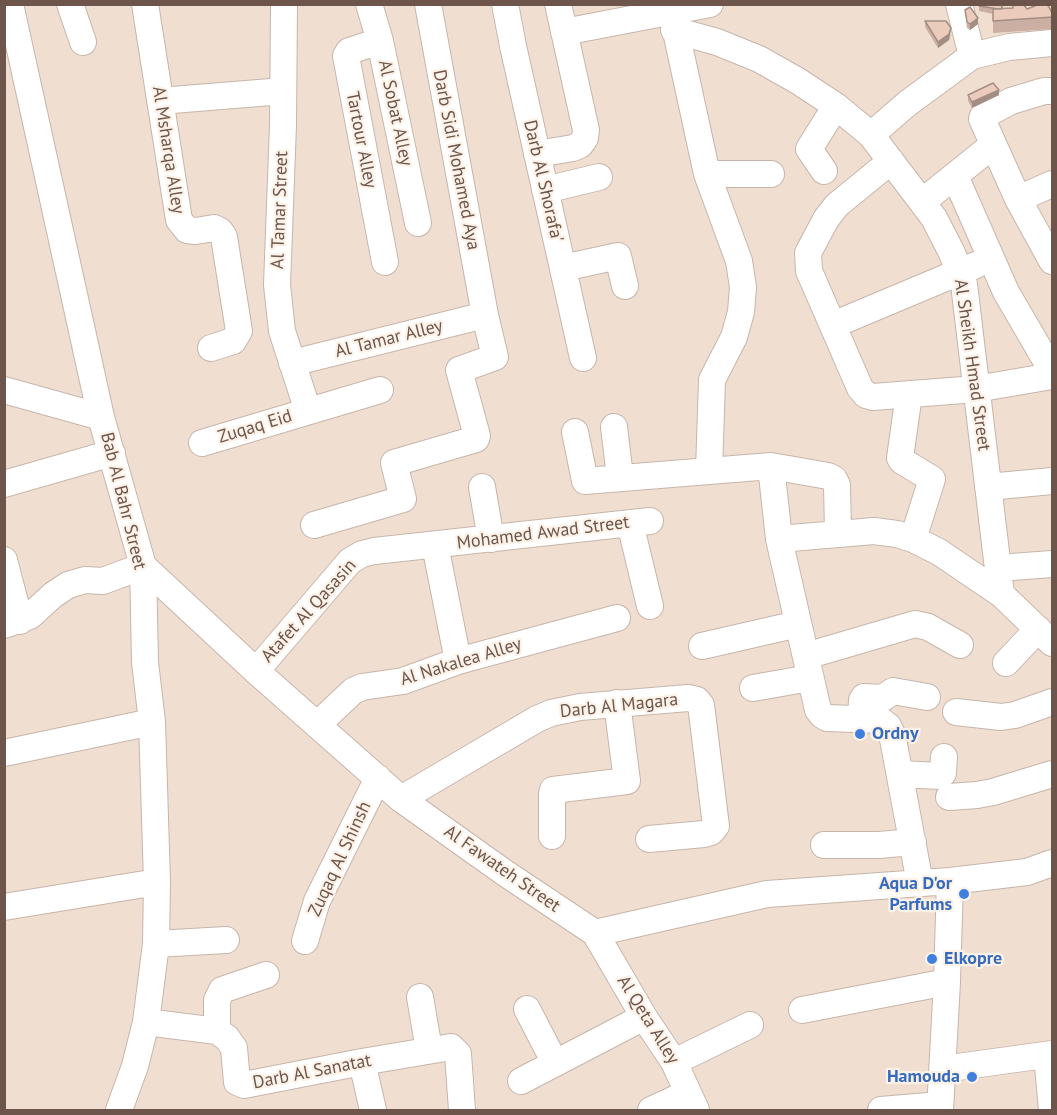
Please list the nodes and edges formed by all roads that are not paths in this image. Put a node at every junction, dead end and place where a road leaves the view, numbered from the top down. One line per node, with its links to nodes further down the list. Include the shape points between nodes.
1 (10, 4): 53 (street, Bab Al Bahr Street)
2 (70, 4): 14 (street)
3 (146, 4): 19 (street, Al Msharqa Alley)
4 (284, 4): 17 (street, Al Tamar Street)
5 (369, 4): 13 (street, Al Sobat Alley)
6 (428, 4): 41 (street, Darb Sidi Mohamed Aya)
7 (505, 4): 23 (street, Darb Al Shorafa')
8 (558, 4): 12 (street)
9 (710, 4): 11 (street)
10 (959, 4): 16 (street)
11 (672, 15): 12 (street); 20 (street, Al Sheikh Hmad Street, via 717,42 759,59); 26 (street)
12 (564, 32): 23 (street, via 585,138 573,148)
13 (380, 40): 34 (street, Al Sobat Alley); 37 (street, Tartour Alley, via 349,51 346,56)
14 (82, 42)
15 (1053, 43): 16 (street, via 1009,47)
16 (972, 56): 21 (street)
17 (283, 91): 19 (street); 45 (street, Al Tamar Street, via 277,285 282,331)
18 (1053, 91): 22 (street, via 1011,100 983,116)
19 (160, 101): 43 (street, Al Msharqa Alley, via 180,224 192,231 217,229 224,237 239,331 233,341)
20 (836, 106): 21 (street, Al Sheikh Hmad Street); 25 (street, via 809,148)
21 (870, 135): 24 (street, Al Sheikh Hmad Street)
22 (993, 145): 28 (street); 32 (street)
23 (537, 154): 31 (street, Darb Al Shorafa')
24 (891, 160): 33 (street, Al Sheikh Hmad Street); 42 (street, via 837,205 808,253 808,271)
25 (824, 171)
26 (708, 174): 27 (street); 59 (street, via 740,261 743,287 734,337 712,380)
27 (771, 174)
28 (956, 176): 33 (street); 35 (street)
29 (599, 177): 31 (street)
30 (1053, 184): 32 (street)
31 (545, 190): 38 (street, Darb Al Shorafa')
32 (1018, 199): 36 (street)
33 (922, 202): 39 (street, Al Sheikh Hmad Street)
34 (418, 223)
35 (991, 259): 39 (street); 46 (street)
36 (1053, 261)
37 (385, 262)
38 (563, 268): 40 (street, via 617,256); 44 (street, Darb Al Shorafa')
39 (960, 271): 42 (street); 48 (street, Al Sheikh Hmad Street)
40 (625, 286)
41 (485, 315): 45 (street, Al Tamar Alley); 65 (street, Darb Sidi Mohamed Aya, via 495,357 461,368 459,373 476,439 394,463 404,497 401,500)
42 (833, 325): 51 (street, via 866,395)
43 (211, 348)
44 (583, 358)
45 (292, 363): 52 (street, Al Tamar Street)
46 (1053, 371)
47 (1053, 376): 48 (street)
48 (976, 389): 51 (street); 64 (street, Al Sheikh Hmad Street)
49 (4, 390): 53 (street)
50 (380, 390): 52 (street, Zuqaq Eid)
51 (909, 394): 69 (street, via 900,458 932,479)
52 (309, 411): 56 (street, Zuqaq Eid)
53 (101, 417): 57 (street, Bab Al Bahr Street)
54 (614, 427): 60 (street)
55 (575, 432): 60 (street, via 585,481)
56 (202, 443)
57 (112, 453): 62 (street); 73 (street, Bab Al Bahr Street)
58 (771, 466): 59 (street); 66 (street, via 834,479); 68 (street)
59 (709, 471): 60 (street)
60 (620, 477)
61 (1053, 481): 64 (street)
62 (4, 484)
63 (482, 487): 67 (street)
64 (988, 488): 74 (street, Al Sheikh Hmad Street)
65 (314, 525)
66 (838, 533): 68 (street); 69 (street, via 874,531)
67 (491, 539): 70 (street, Mohamed Awad Street); 76 (street, Mohamed Awad Street, via 640,522)
68 (779, 539): 79 (street)
69 (913, 539): 75 (street)
70 (435, 545): 83 (street); 86 (street, Atafet Al Qasasin, via 374,551 350,561)
71 (4, 560): 78 (street)
72 (1053, 564): 74 (street)
73 (142, 566): 78 (street, via 103,581 85,580 68,585 38,610); 86 (street, Al Fawateh Street); 93 (street, Bab Al Bahr Street, via 145,662)
74 (998, 568): 75 (street, Al Sheikh Hmad Street)
75 (1001, 594): 80 (street)
76 (650, 606)
77 (617, 618): 83 (street, Al Nakalea Alley)
78 (12, 623)
79 (798, 624): 82 (street); 85 (street)
80 (1045, 636): 84 (street)
81 (960, 645): 85 (street, via 928,627 901,626)
82 (702, 646)
83 (458, 661): 94 (street, Al Nakalea Alley, via 403,681 353,691)
84 (1006, 663)
85 (808, 667): 87 (street); 92 (street, via 822,715)
86 (256, 671): 94 (street, Al Fawateh Street)
87 (753, 688)
88 (927, 697): 92 (street, via 893,691 883,698 864,697)
89 (1053, 702): 91 (street, via 1015,716)
90 (617, 704): 101 (street, Darb Al Magara, via 565,709 537,719); 102 (street, via 627,781 553,790); 103 (street, Darb Al Magara, via 688,698 701,705 716,826 704,834)
91 (956, 712)
92 (861, 719): 97 (street, via 880,720 888,726)
93 (152, 722): 95 (street); 108 (street, Bab Al Bahr Street)
94 (317, 725): 99 (street, Al Fawateh Street)
95 (4, 753)
96 (944, 758): 97 (street, via 940,776)
97 (900, 774): 104 (street)
98 (1053, 774): 100 (street, via 985,794)
99 (378, 778): 101 (street, Al Fawateh Street); 113 (street, Zuqaq Al Shinsh, via 317,902)
100 (949, 797)
101 (401, 799): 111 (street, Al Fawateh Street)
102 (552, 836)
103 (649, 839)
104 (913, 842): 105 (street); 109 (street)
105 (824, 844)
106 (1053, 863): 107 (street, via 1027,872)
107 (950, 881): 109 (street); 116 (street)
108 (157, 882): 110 (street); 114 (street, Bab Al Bahr Street)
109 (920, 883): 111 (street, via 767,894)
110 (4, 907)
111 (595, 933): 120 (street, Al Qeta Alley)
112 (226, 940): 114 (street)
113 (305, 941)
114 (156, 944): 121 (street, Bab Al Bahr Street)
115 (266, 975): 123 (street, via 222,990 217,1000)
116 (947, 982): 119 (street); 129 (street)
117 (420, 997): 124 (street)
118 (527, 1009): 128 (street)
119 (802, 1011)
120 (644, 1017): 127 (street, Al Qeta Alley); 128 (street)
121 (146, 1022): 123 (street); 133 (street, Bab Al Bahr Street)
122 (750, 1024): 127 (street)
123 (217, 1031): 126 (street, Darb Al Sanatat, via 234,1048 240,1084)
124 (429, 1050): 126 (street, Darb Al Sanatat); 135 (street, Darb Al Sanatat, via 451,1047 458,1054)
125 (1050, 1055): 129 (street); 138 (street)
126 (363, 1062): 134 (street)
127 (675, 1062): 131 (street, Al Qeta Alley)
128 (555, 1063): 130 (street)
129 (943, 1069): 132 (street)
130 (520, 1081)
131 (692, 1102): 136 (street)
132 (940, 1108): 137 (street)
133 (119, 1110)
134 (373, 1110)
135 (462, 1110)
136 (651, 1110)
137 (881, 1110)
138 (1052, 1110)

